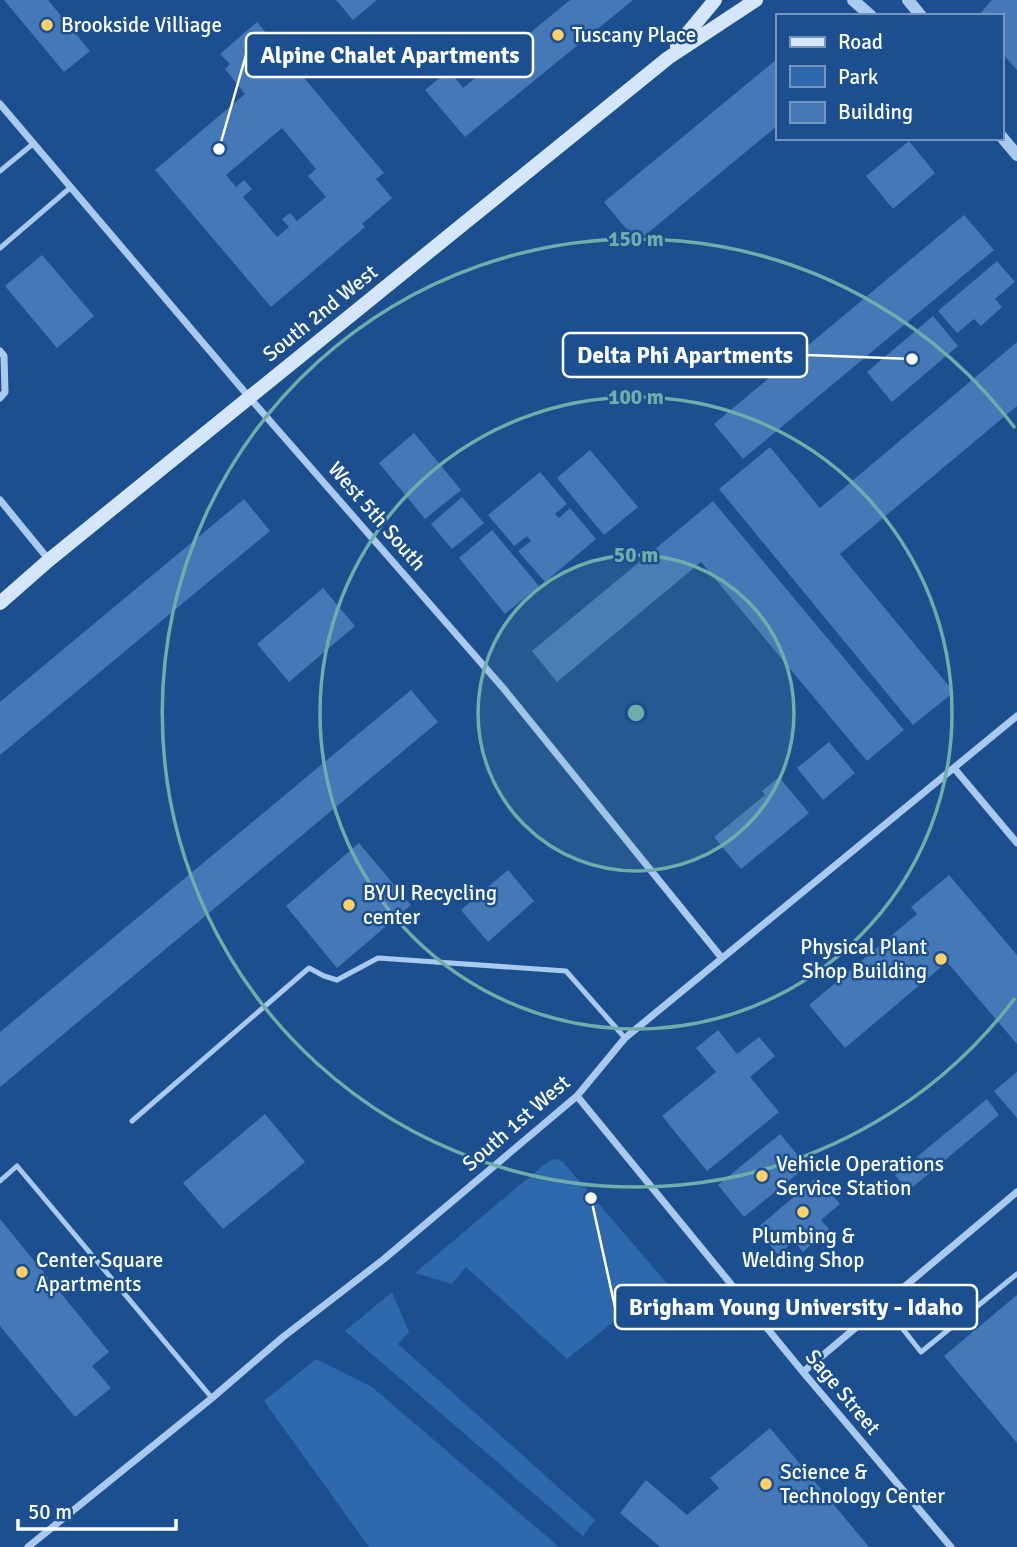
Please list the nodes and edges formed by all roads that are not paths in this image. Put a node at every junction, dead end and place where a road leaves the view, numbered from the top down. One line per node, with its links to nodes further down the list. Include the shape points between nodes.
1 (715, 0): 7 (main road, South 2nd West)
2 (756, 0): 7 (main road, South 2nd West)
3 (853, 0): 5 (street)
4 (908, 0): 6 (street)
5 (869, 14)
6 (919, 14)
7 (668, 58): 16 (main road, South 2nd West)
8 (0, 104): 10 (street, West 5th South)
9 (1003, 138): 11 (street)
10 (34, 143): 12 (lane); 13 (street, West 5th South)
11 (1017, 155)
12 (0, 172)
13 (71, 187): 14 (lane); 16 (street, West 5th South)
14 (0, 247)
15 (0, 351): 17 (street, via 5,392)
16 (249, 397): 19 (main road, South 2nd West); 24 (street, West 5th South, via 504,689)
17 (0, 398)
18 (0, 500): 19 (street)
19 (50, 559): 20 (main road, South 2nd West)
20 (0, 603)
21 (1017, 716): 22 (street, South 1st West)
22 (954, 768): 23 (street); 24 (street, South 1st West)
23 (1017, 843)
24 (721, 957): 25 (street, South 1st West)
25 (625, 1038): 26 (street, South 1st West); 27 (lane, via 566,971 379,958 337,980 309,968)
26 (577, 1096): 32 (street, Sage Street); 33 (street, South 1st West)
27 (132, 1121)
28 (0, 1181): 33 (lane, via 17,1166)
29 (1017, 1192): 31 (street)
30 (1017, 1274): 31 (lane, via 921,1352)
31 (883, 1304): 32 (street)
32 (803, 1372): 35 (street, Sage Street)
33 (212, 1398): 34 (street, South 1st West)
34 (28, 1547)
35 (951, 1547)

